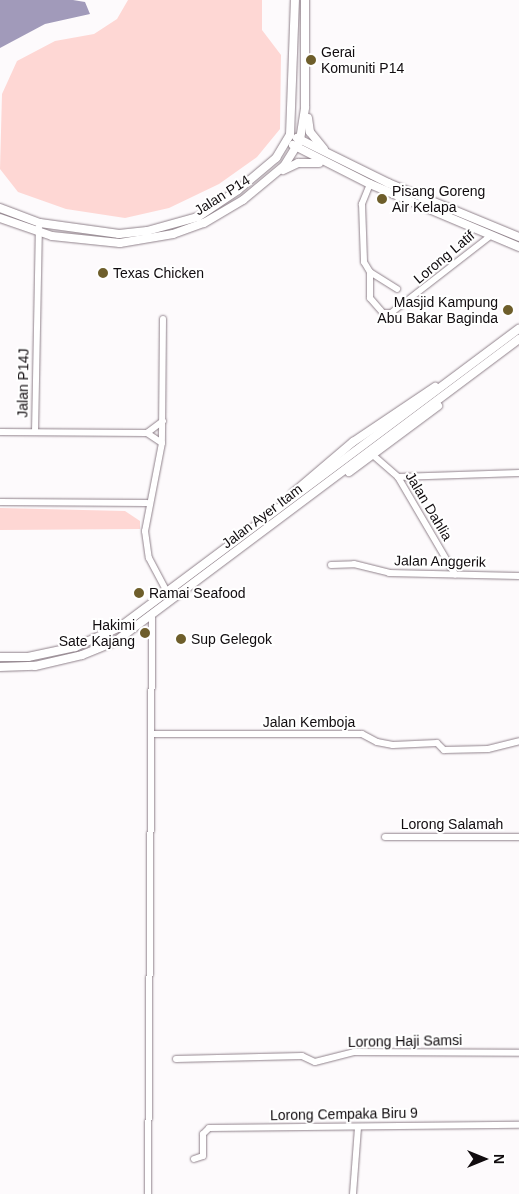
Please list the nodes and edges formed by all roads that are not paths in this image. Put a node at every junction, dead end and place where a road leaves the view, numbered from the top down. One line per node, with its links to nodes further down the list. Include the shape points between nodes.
1 (294, 0): 4 (main road)
2 (305, 0): 3 (main road, Jalan P14)
3 (306, 106): 5 (main road, Jalan P14); 6 (main road, via 310,132)
4 (289, 139): 5 (main road); 12 (main road, Jalan P14, via 276,158 238,190 198,217 172,225 98,234)
5 (298, 143): 6 (main road); 7 (main road); 8 (main road, Jalan P14, via 284,166)
6 (334, 158): 15 (main road)
7 (335, 168): 8 (main road, via 311,160 298,163); 9 (main road)
8 (265, 183): 13 (main road, Jalan P14, via 204,223 148,240 96,243)
9 (370, 184): 14 (main road); 17 (street, via 362,211 364,262)
10 (0, 208): 12 (main road, Jalan P14)
11 (0, 218): 13 (main road, Jalan P14)
12 (40, 223): 13 (street, Jalan P14J)
13 (37, 232): 25 (street, Jalan P14J)
14 (489, 237): 16 (main road); 17 (street, Lorong Latif, via 391,314 383,313 370,298)
15 (519, 237)
16 (519, 247)
17 (370, 272): 18 (street)
18 (397, 289)
19 (163, 319): 23 (street)
20 (519, 330): 37 (main road, Jalan Ayer Itam, via 353,442 298,486 285,502)
21 (519, 339): 22 (main road, Jalan Ayer Itam)
22 (490, 361): 28 (main road); 31 (main road, Jalan Ayer Itam)
23 (163, 421): 26 (street); 27 (street)
24 (0, 432): 25 (street)
25 (35, 432): 26 (street, Jalan P14J)
26 (147, 433): 27 (street)
27 (162, 444): 33 (street)
28 (374, 456): 30 (street, Jalan Dahlia); 31 (main road)
29 (519, 472): 30 (street)
30 (398, 477): 35 (street, Jalan Dahlia)
31 (303, 501): 38 (main road, Jalan Ayer Itam)
32 (0, 502): 33 (street)
33 (147, 503): 37 (street, via 145,531 149,558)
34 (331, 566): 35 (street, Jalan Anggerik, via 354,564 389,573)
35 (455, 574): 36 (street, Jalan Anggerik)
36 (519, 576)
37 (167, 592): 39 (main road, Jalan Ayer Itam, via 120,627 74,647 28,657)
38 (152, 615): 40 (main road, Jalan Ayer Itam, via 116,641 82,655 35,666); 41 (street)
39 (0, 657)
40 (0, 667)
41 (152, 734): 42 (street, Jalan Kemboja, via 362,734 376,742 393,745 433,742 444,750 488,749); 50 (street)
42 (519, 740)
43 (385, 837): 44 (street, Lorong Salamah)
44 (519, 837)
45 (519, 1053): 46 (street, Lorong Haji Samsi, via 354,1052 315,1062 302,1056)
46 (176, 1059)
47 (519, 1125): 48 (street, Lorong Cempaka Biru 9)
48 (358, 1127): 49 (street, Lorong Cempaka Biru 9, via 209,1128 202,1134 203,1156); 51 (street)
49 (194, 1159)
50 (148, 1194)
51 (353, 1194)

